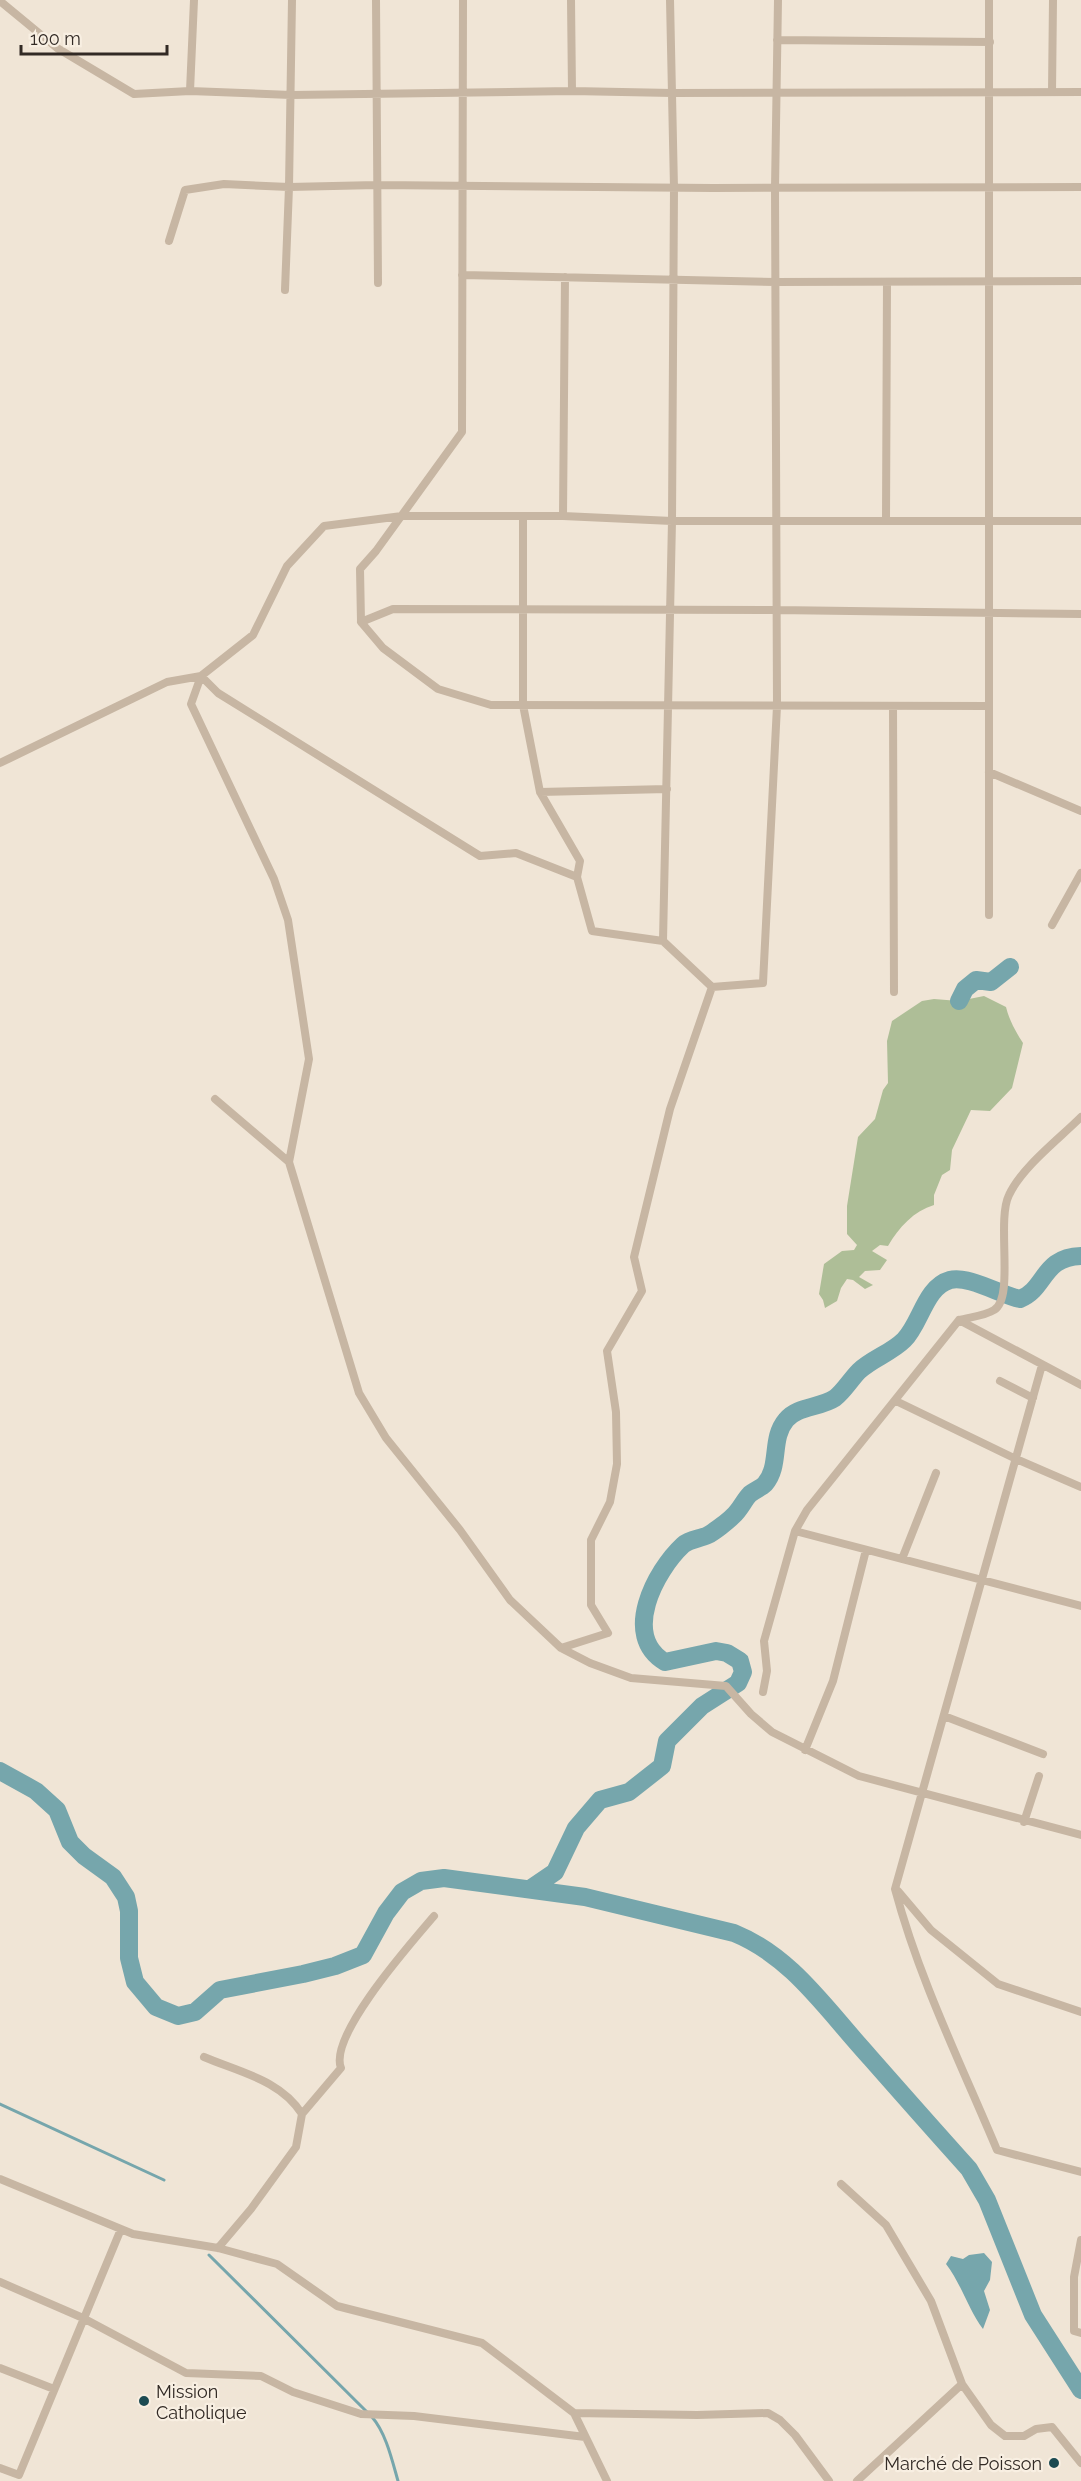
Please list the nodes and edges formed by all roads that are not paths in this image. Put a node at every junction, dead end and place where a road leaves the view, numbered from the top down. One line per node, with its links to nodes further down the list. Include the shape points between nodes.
1 (194, 0): 13 (street)
2 (292, 0): 22 (street)
3 (376, 0): 15 (street)
4 (463, 0): 16 (street)
5 (571, 0): 14 (street)
6 (670, 0): 20 (street)
7 (778, 0): 11 (street)
8 (989, 0): 12 (street)
9 (1053, 0): 18 (street)
10 (0, 1): 13 (street, via 57,48 134,94)
11 (777, 40): 12 (street); 21 (street)
12 (990, 42): 17 (street)
13 (190, 90): 22 (street)
14 (572, 91): 16 (street); 20 (street)
15 (377, 92): 16 (street); 22 (street); 23 (street)
16 (462, 92): 24 (street)
17 (990, 92): 18 (street); 21 (street); 26 (street)
18 (1052, 92): 19 (street)
19 (1081, 92)
20 (672, 93): 21 (street); 28 (street)
21 (776, 93): 29 (street)
22 (291, 95): 25 (street)
23 (377, 185): 24 (street); 25 (street); 38 (street)
24 (462, 185): 28 (street); 31 (street)
25 (289, 187): 30 (street, via 224,184 185,190); 39 (street)
26 (989, 187): 27 (street); 29 (street); 34 (street)
27 (1081, 187)
28 (674, 188): 29 (street); 33 (street)
29 (775, 188): 36 (street)
30 (169, 241)
31 (462, 274): 32 (street); 40 (street, via 462,432)
32 (565, 277): 33 (street); 42 (street)
33 (674, 280): 36 (street); 43 (street)
34 (989, 281): 35 (street); 37 (street); 46 (street)
35 (1081, 281)
36 (775, 282): 37 (street); 44 (street)
37 (887, 282): 45 (street)
38 (378, 283)
39 (285, 290)
40 (402, 516): 41 (street); 53 (street, via 360,569); 54 (street, via 324,526 287,566 253,635)
41 (523, 516): 42 (street); 48 (street)
42 (563, 516): 43 (street)
43 (672, 521): 44 (street); 49 (street)
44 (776, 521): 45 (street); 50 (street)
45 (886, 521): 46 (street)
46 (989, 521): 47 (street); 51 (street)
47 (1081, 521)
48 (523, 609): 49 (street); 53 (street, via 393,609); 55 (street)
49 (670, 609): 50 (street); 56 (street)
50 (776, 610): 51 (street); 57 (street)
51 (989, 614): 52 (street); 59 (street)
52 (1081, 614)
53 (361, 622): 55 (street, via 383,648 438,689 491,705)
54 (201, 676): 60 (street, via 167,682); 66 (street, via 218,693 480,856 516,854); 74 (street, via 191,704 274,879 288,920 309,1059)
55 (523, 705): 56 (street); 63 (street)
56 (668, 706): 57 (street); 62 (street)
57 (777, 706): 58 (street); 70 (street, via 763,983)
58 (893, 706): 59 (street); 71 (street)
59 (989, 706): 61 (street)
60 (0, 763)
61 (989, 772): 64 (street); 67 (street)
62 (667, 789): 63 (street); 69 (street)
63 (540, 792): 66 (street, via 580,861)
64 (1081, 811)
65 (1081, 873): 68 (street)
66 (577, 877): 69 (street, via 592,931)
67 (989, 915)
68 (1052, 925)
69 (663, 941): 70 (street)
70 (712, 987): 89 (street, via 670,1109 634,1257 642,1291 607,1351 616,1413 617,1464 610,1502 591,1540 591,1605 608,1633)
71 (894, 992)
72 (215, 1099): 74 (street)
73 (1081, 1117): 75 (street, via 1009,1194 1003,1212 1005,1290 1000,1305)
74 (288, 1162): 89 (street, via 359,1394 386,1438 510,1600)
75 (959, 1320): 76 (street); 80 (street)
76 (1042, 1365): 78 (street); 79 (street)
77 (1000, 1381): 79 (street)
78 (1081, 1386)
79 (1033, 1398): 81 (street)
80 (896, 1401): 81 (street); 84 (street, via 807,1510)
81 (1016, 1459): 83 (street); 87 (street)
82 (936, 1473): 86 (street)
83 (1081, 1487)
84 (795, 1531): 85 (street); 90 (street, via 764,1641)
85 (866, 1550): 86 (street); 92 (street, via 833,1681)
86 (902, 1559): 87 (street)
87 (982, 1580): 88 (street); 91 (street)
88 (1081, 1606)
89 (561, 1648): 92 (street, via 590,1664 631,1678 726,1686 772,1732)
90 (764, 1692)
91 (944, 1716): 93 (street); 95 (street)
92 (805, 1750): 95 (street, via 859,1776)
93 (1043, 1754)
94 (1039, 1776): 96 (street)
95 (922, 1793): 96 (street); 98 (street)
96 (1024, 1822): 97 (street)
97 (1081, 1835)
98 (895, 1889): 100 (street, via 931,1930 998,1984); 103 (street, via 930,1993 997,2150)
99 (434, 1916): 102 (street, via 345,2034 338,2061 341,2068)
100 (1081, 2012)
101 (204, 2057): 102 (street, via 262,2079 294,2102)
102 (302, 2114): 108 (street, via 296,2147)
103 (1081, 2172)
104 (0, 2179): 106 (street)
105 (841, 2184): 113 (street, via 886,2225 931,2301)
106 (121, 2229): 108 (street); 110 (street)
107 (1081, 2240): 111 (street, via 1074,2277 1074,2331)
108 (218, 2248): 115 (street, via 288,2269 337,2307 482,2343)
109 (0, 2282): 110 (street)
110 (83, 2318): 114 (street); 116 (street, via 186,2373 261,2376 293,2392 361,2414 414,2416)
111 (1080, 2335)
112 (0, 2368): 114 (street)
113 (962, 2384): 117 (street, via 1005,2436 1024,2436 1052,2427); 121 (street)
114 (54, 2389): 118 (street, via 19,2475)
115 (574, 2413): 116 (street); 120 (street, via 768,2413 795,2435)
116 (585, 2437): 119 (street)
117 (1081, 2463)
118 (0, 2468)
119 (607, 2481)
120 (830, 2481)
121 (857, 2481)

